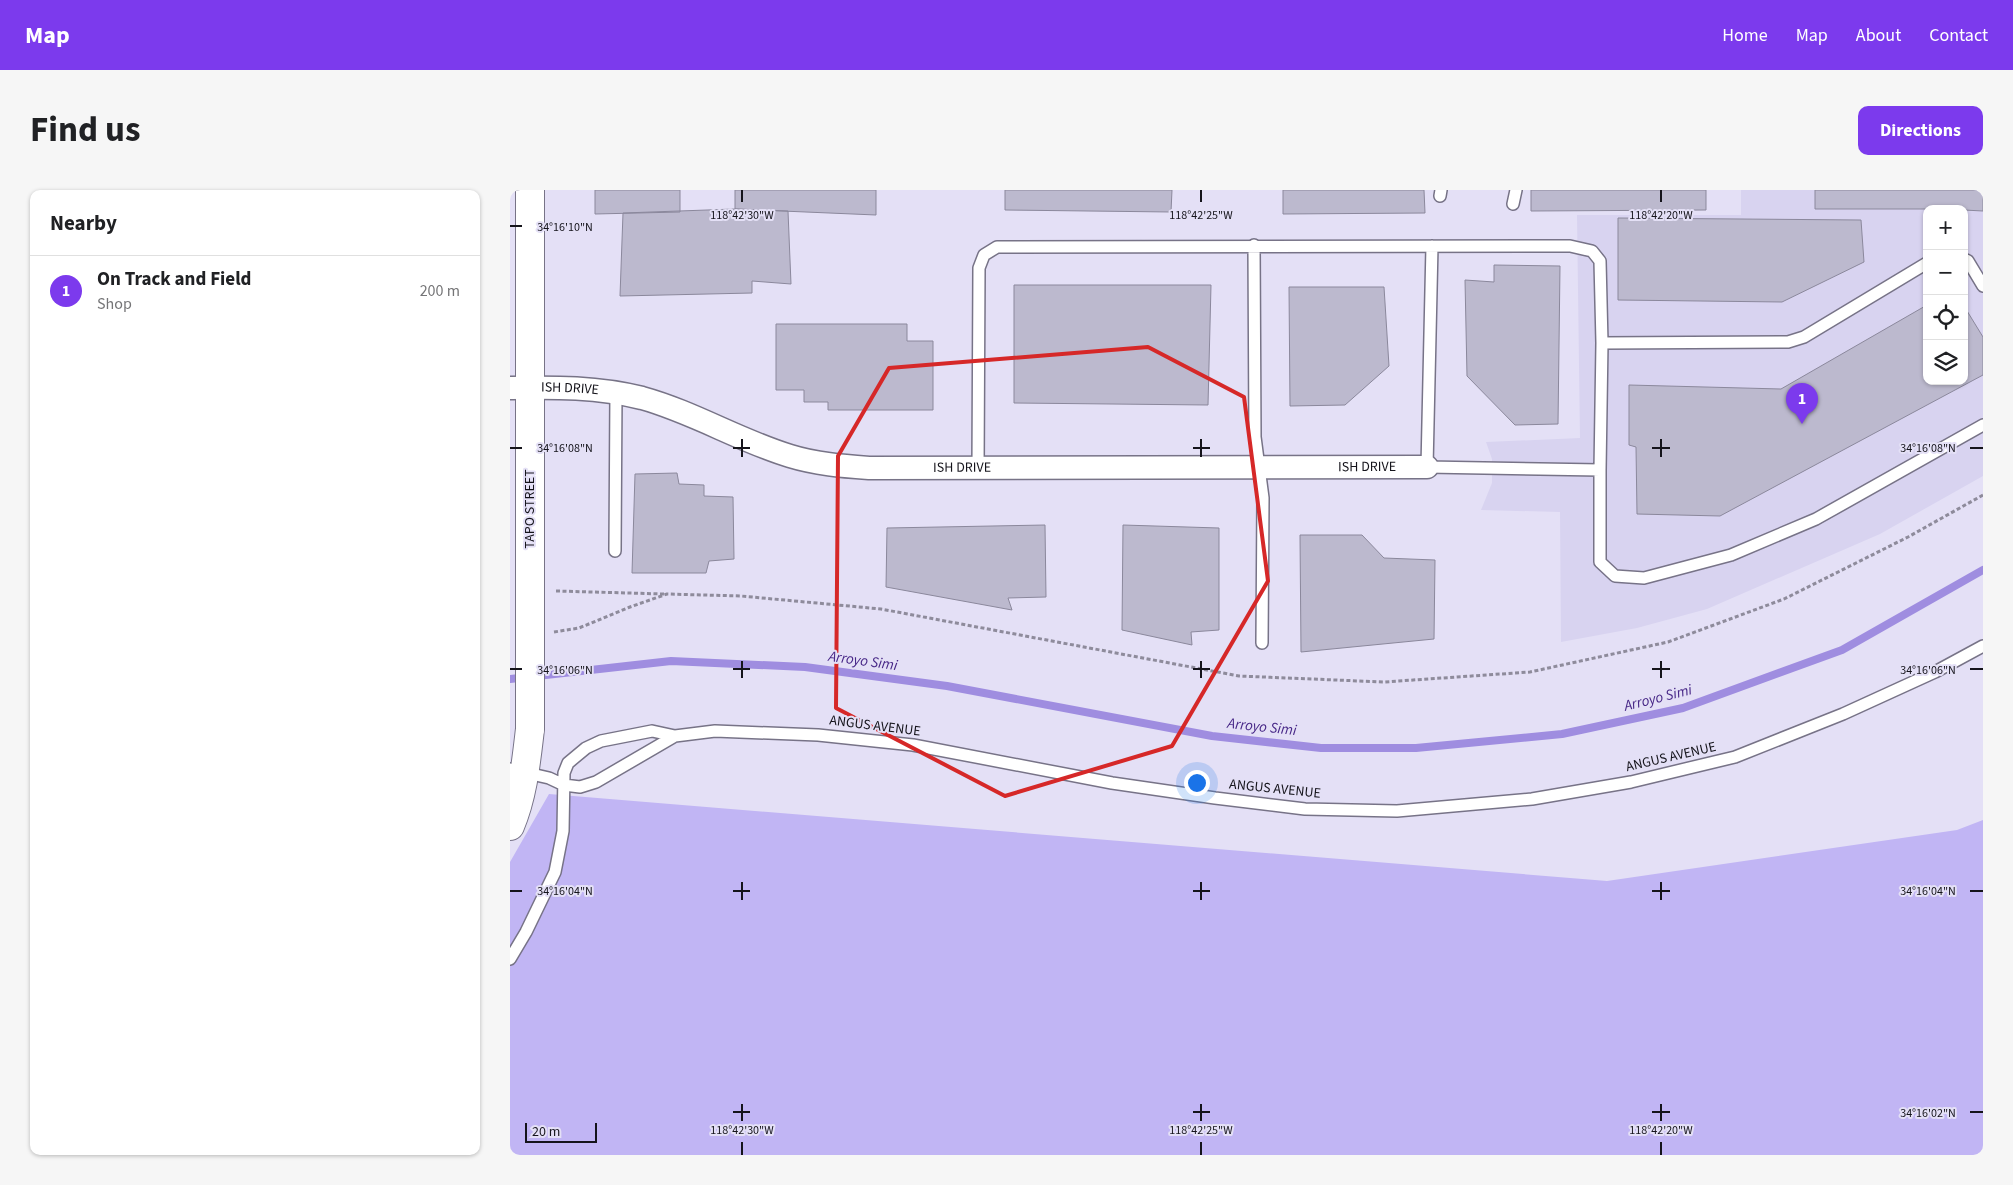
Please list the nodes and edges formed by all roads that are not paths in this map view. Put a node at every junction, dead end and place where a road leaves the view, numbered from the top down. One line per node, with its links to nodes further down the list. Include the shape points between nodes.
1 (530, 190): 10 (street, TAPO STREET)
2 (1516, 190): 3 (lane)
3 (1513, 204)
4 (1254, 245): 5 (lane); 14 (lane, via 1255,437); 15 (lane, via 997,247 984,254 979,268)
5 (1432, 246): 9 (lane, via 1570,246 1592,250 1600,261); 13 (lane)
6 (1968, 260): 8 (lane)
7 (1923, 265): 9 (lane, via 1804,337 1788,342)
8 (1983, 286)
9 (1602, 343): 16 (lane)
10 (520, 388): 11 (street, ISH DRIVE, via 570,387); 21 (street, TAPO STREET, bridge, via 530,622 530,729)
11 (616, 392): 15 (street, ISH DRIVE, via 644,399 790,456 827,465); 17 (lane)
12 (1983, 425): 16 (lane, via 1816,519 1731,555 1644,578 1614,576 1600,562)
13 (1426, 467): 14 (street, ISH DRIVE); 16 (lane)
14 (1259, 468): 15 (street, ISH DRIVE); 18 (lane, via 1263,498)
15 (978, 469)
16 (1600, 470)
17 (615, 551)
18 (1262, 643)
19 (1983, 646): 20 (lane, ANGUS AVENUE, via 1851,710 1735,757 1631,782 1532,799 1397,811 1305,810 1112,783 913,745 818,735 715,731)
20 (675, 736): 22 (lane, ANGUS AVENUE, via 596,782 580,787); 22 (lane, via 652,731 601,741 568,763)
21 (518, 770): 22 (lane, ANGUS AVENUE); 23 (street, TAPO STREET, via 516,811)
22 (564, 785): 24 (lane, via 563,831 555,872)
23 (510, 826)
24 (510, 959)

